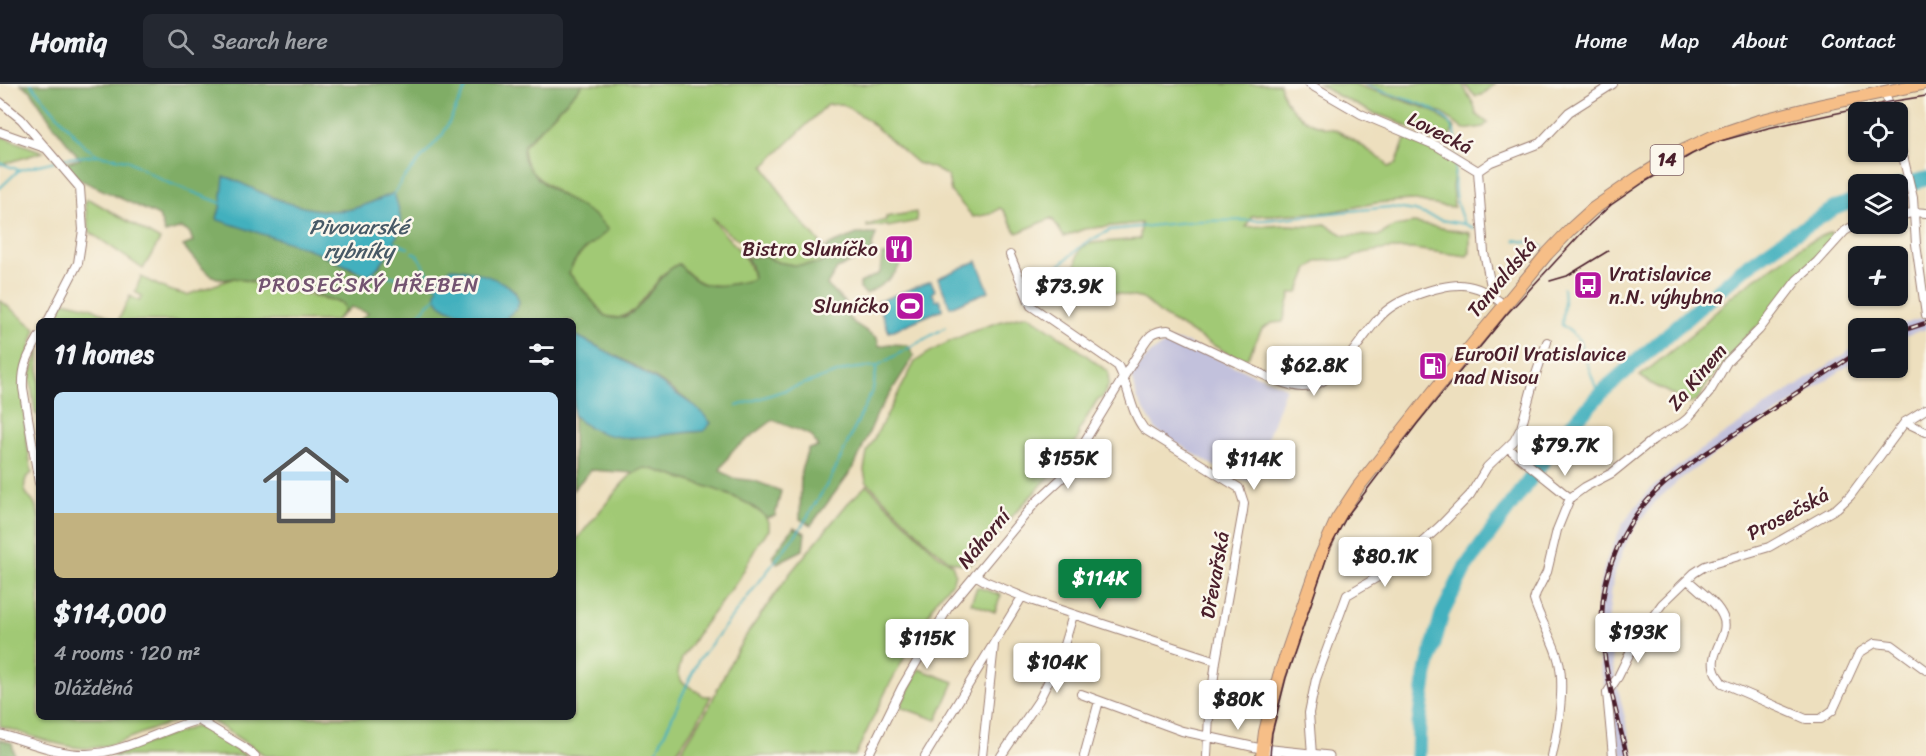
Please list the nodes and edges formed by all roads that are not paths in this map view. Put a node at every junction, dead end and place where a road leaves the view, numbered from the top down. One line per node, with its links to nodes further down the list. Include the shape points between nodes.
1 (1309, 84): 10 (street, Lovecká, via 1361,114 1437,146)
2 (1612, 84): 10 (street, via 1569,112 1540,143)
3 (1922, 84): 4 (main road, Tanvaldská / 14)
4 (1885, 91): 6 (street); 17 (main road, Tanvaldská / 14, via 1822,105 1699,142 1593,209 1547,254)
5 (0, 102): 8 (street)
6 (1889, 102)
7 (0, 132): 8 (street)
8 (46, 148): 19 (street, via 80,188 82,230 78,263)
9 (1905, 162): 11 (street)
10 (1478, 171): 16 (street, Lovecká, via 1484,253)
11 (1914, 212): 12 (street); 13 (street); 18 (street)
12 (1926, 213)
13 (1908, 214)
14 (1848, 229): 28 (street, Za Kinem, via 1797,280 1759,330 1727,362 1688,418)
15 (1010, 255): 22 (street, Dřevařská, via 1031,306 1118,366)
16 (1493, 295): 17 (street, Náhorní); 22 (street, Náhorní, via 1474,287 1450,284 1395,303 1336,370 1322,381 1303,387 1273,379 1168,330 1150,336)
17 (1505, 306): 42 (main road, Tanvaldská / 14, via 1412,419 1337,519 1279,676)
18 (1926, 315)
19 (50, 318)
20 (36, 342): 27 (street, via 22,374)
21 (1547, 342): 26 (street, via 1521,428)
22 (1124, 378): 29 (street, Náhorní, via 1063,477 1036,502); 34 (street, Dřevařská, via 1136,419 1144,429 1239,488 1242,497 1243,512)
23 (1926, 409): 24 (street, Prosečská)
24 (1905, 422): 25 (street); 30 (street, Prosečská, via 1837,508 1769,547 1705,566)
25 (1926, 432)
26 (1508, 448): 28 (street); 43 (street, via 1487,467 1470,495 1403,560 1347,595 1316,679 1309,713)
27 (36, 465)
28 (1570, 498): 52 (street, via 1534,600 1559,662 1561,695)
29 (975, 574): 31 (street); 45 (street, Náhorní, via 948,608)
30 (1688, 580): 35 (street, via 1725,620 1714,657 1714,670 1722,683 1806,719 1821,719 1833,710 1858,653 1875,643 1892,645); 53 (street, Prosečská, via 1662,604 1637,638 1607,693)
31 (1022, 597): 32 (street); 33 (street)
32 (1073, 615): 34 (street); 48 (street, via 1060,658 1039,700)
33 (994, 640): 46 (street); 47 (street)
34 (1216, 661): 41 (street, Dřevařská)
35 (1926, 670)
36 (1081, 694): 37 (street)
37 (1100, 700): 41 (street); 49 (street)
38 (193, 720): 40 (street, via 109,751 86,754)
39 (198, 720): 44 (street)
40 (0, 734)
41 (1209, 738): 42 (street); 50 (street, Dřevařská)
42 (1262, 753): 43 (street)
43 (1312, 755): 51 (street)
44 (255, 756)
45 (868, 756)
46 (925, 756)
47 (982, 756)
48 (1001, 756)
49 (1084, 756)
50 (1207, 756)
51 (1329, 756)
52 (1552, 756)
53 (1613, 756)

